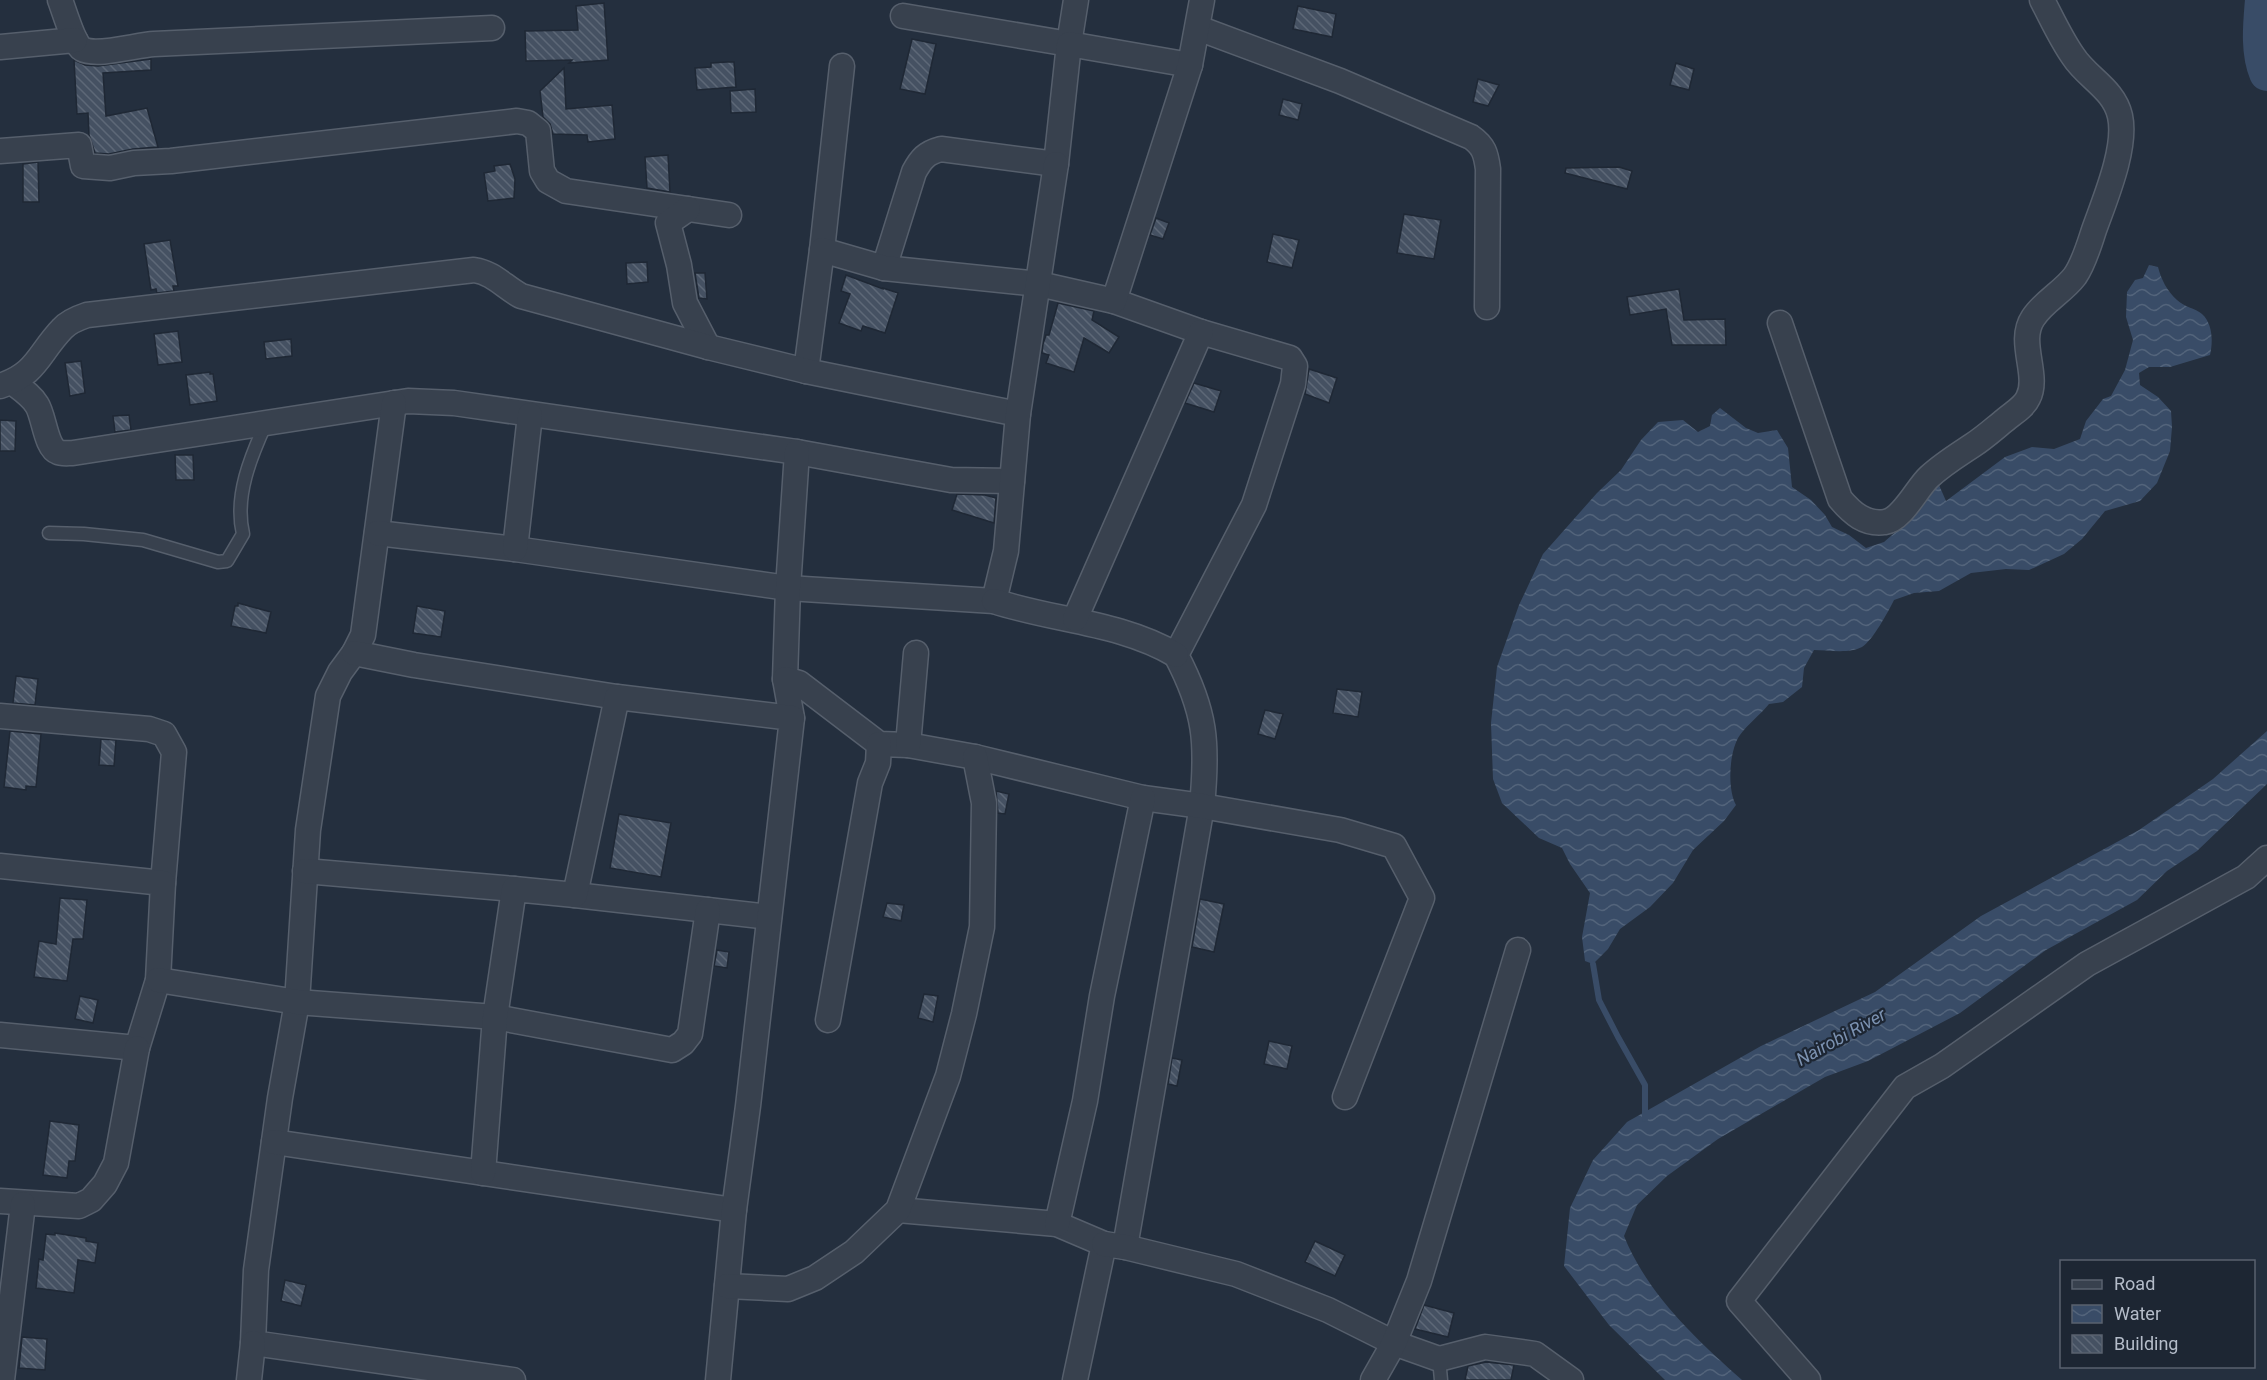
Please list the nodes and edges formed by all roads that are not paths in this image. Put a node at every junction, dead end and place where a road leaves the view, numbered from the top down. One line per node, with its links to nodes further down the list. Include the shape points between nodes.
1 (60, 0): 8 (street)
2 (1077, 0): 9 (street)
3 (1202, 0): 7 (street)
4 (2042, 0): 22 (street, via 2072,56 2113,96 2120,117 2119,149 2114,174 2075,276 2031,320 2027,335 2031,386 2021,407 1927,479 1899,514 1887,522 1868,521 1853,515 1840,499)
5 (903, 16): 9 (street)
6 (492, 28): 8 (street, via 143,45 94,52 84,51)
7 (1198, 28): 11 (street); 21 (street, via 1340,81 1480,143 1488,169)
8 (75, 40): 10 (street)
9 (1069, 44): 11 (street); 14 (street)
10 (0, 47)
11 (1190, 65): 20 (street)
12 (842, 66): 17 (street)
13 (0, 152): 15 (street, via 79,145 83,166 110,168 517,121 538,131 542,171 548,181 566,191)
14 (1056, 164): 18 (street, via 941,149 929,152 914,172); 19 (street)
15 (688, 209): 16 (street); 24 (street, via 668,223 685,303)
16 (729, 215)
17 (822, 250): 18 (street); 25 (street)
18 (884, 268): 19 (street)
19 (1039, 284): 20 (street); 28 (street)
20 (1114, 301): 23 (street)
21 (1487, 307)
22 (1780, 323)
23 (1200, 332): 38 (street); 41 (street, via 1290,358 1295,366 1293,384 1254,505)
24 (708, 347): 25 (street); 26 (street, via 522,296 492,275 474,270 87,315 62,328 35,366)
25 (806, 371): 28 (street)
26 (6, 384): 30 (street, via 33,398 51,446 62,453)
27 (394, 403): 29 (street, via 454,403); 30 (street); 34 (street)
28 (1018, 414): 32 (street)
29 (530, 415): 31 (street); 35 (street)
30 (266, 423): 33 (lane, via 245,478 243,534 227,561 218,562 144,540)
31 (797, 452): 32 (street, via 951,480); 36 (street)
32 (1012, 481): 37 (street, via 1006,551)
33 (49, 533)
34 (377, 533): 35 (street); 39 (street, via 363,635)
35 (515, 549): 36 (street)
36 (788, 588): 37 (street); 42 (street)
37 (994, 601): 38 (street)
38 (1075, 620): 41 (street, via 1142,637)
39 (354, 653): 43 (street); 53 (street, via 328,696)
40 (916, 653): 47 (street)
41 (1176, 654): 50 (street, via 1192,684 1204,726)
42 (786, 679): 45 (street); 46 (street, via 799,683)
43 (617, 697): 45 (street); 56 (street)
44 (0, 716): 54 (street, via 149,729 164,734 174,752)
45 (792, 718): 58 (street)
46 (879, 744): 47 (street); 63 (street)
47 (908, 745): 48 (street)
48 (975, 758): 49 (street); 71 (street, via 984,803 982,927 948,1076)
49 (1143, 798): 50 (street); 72 (street, via 1102,996 1085,1101)
50 (1202, 806): 66 (street, via 1340,830 1395,846 1422,898); 73 (street)
51 (2267, 858): 85 (street, via 2246,877 2087,964 1942,1066 1905,1087 1739,1300)
52 (0, 866): 54 (street)
53 (305, 871): 55 (street); 61 (street)
54 (163, 884): 60 (street)
55 (514, 889): 56 (street); 62 (street)
56 (575, 896): 57 (street)
57 (708, 910): 58 (street); 62 (street, via 690,1034 672,1050)
58 (769, 917): 70 (street)
59 (1518, 950): 76 (street, via 1438,1223)
60 (158, 980): 61 (street); 65 (street)
61 (297, 1002): 62 (street); 67 (street)
62 (495, 1017): 68 (street)
63 (828, 1020)
64 (0, 1035): 65 (street)
65 (137, 1048): 69 (street, via 116,1163 92,1200 79,1206)
66 (1345, 1097)
67 (274, 1142): 68 (street); 75 (street, via 256,1270)
68 (483, 1173): 70 (street)
69 (11, 1203): 78 (street)
70 (735, 1210): 74 (street)
71 (898, 1210): 72 (street); 74 (street, via 854,1252 815,1278 788,1289)
72 (1057, 1224): 73 (street)
73 (1114, 1246): 76 (street, via 1236,1274 1328,1310); 82 (street)
74 (727, 1287): 81 (street)
75 (253, 1343): 79 (street); 80 (street)
76 (1394, 1343): 77 (street); 83 (street)
77 (1440, 1370): 84 (street, via 1485,1347 1535,1354)
78 (2, 1380)
79 (249, 1380)
80 (513, 1380)
81 (718, 1380)
82 (1075, 1380)
83 (1373, 1380)
84 (1571, 1380)
85 (1808, 1380)

